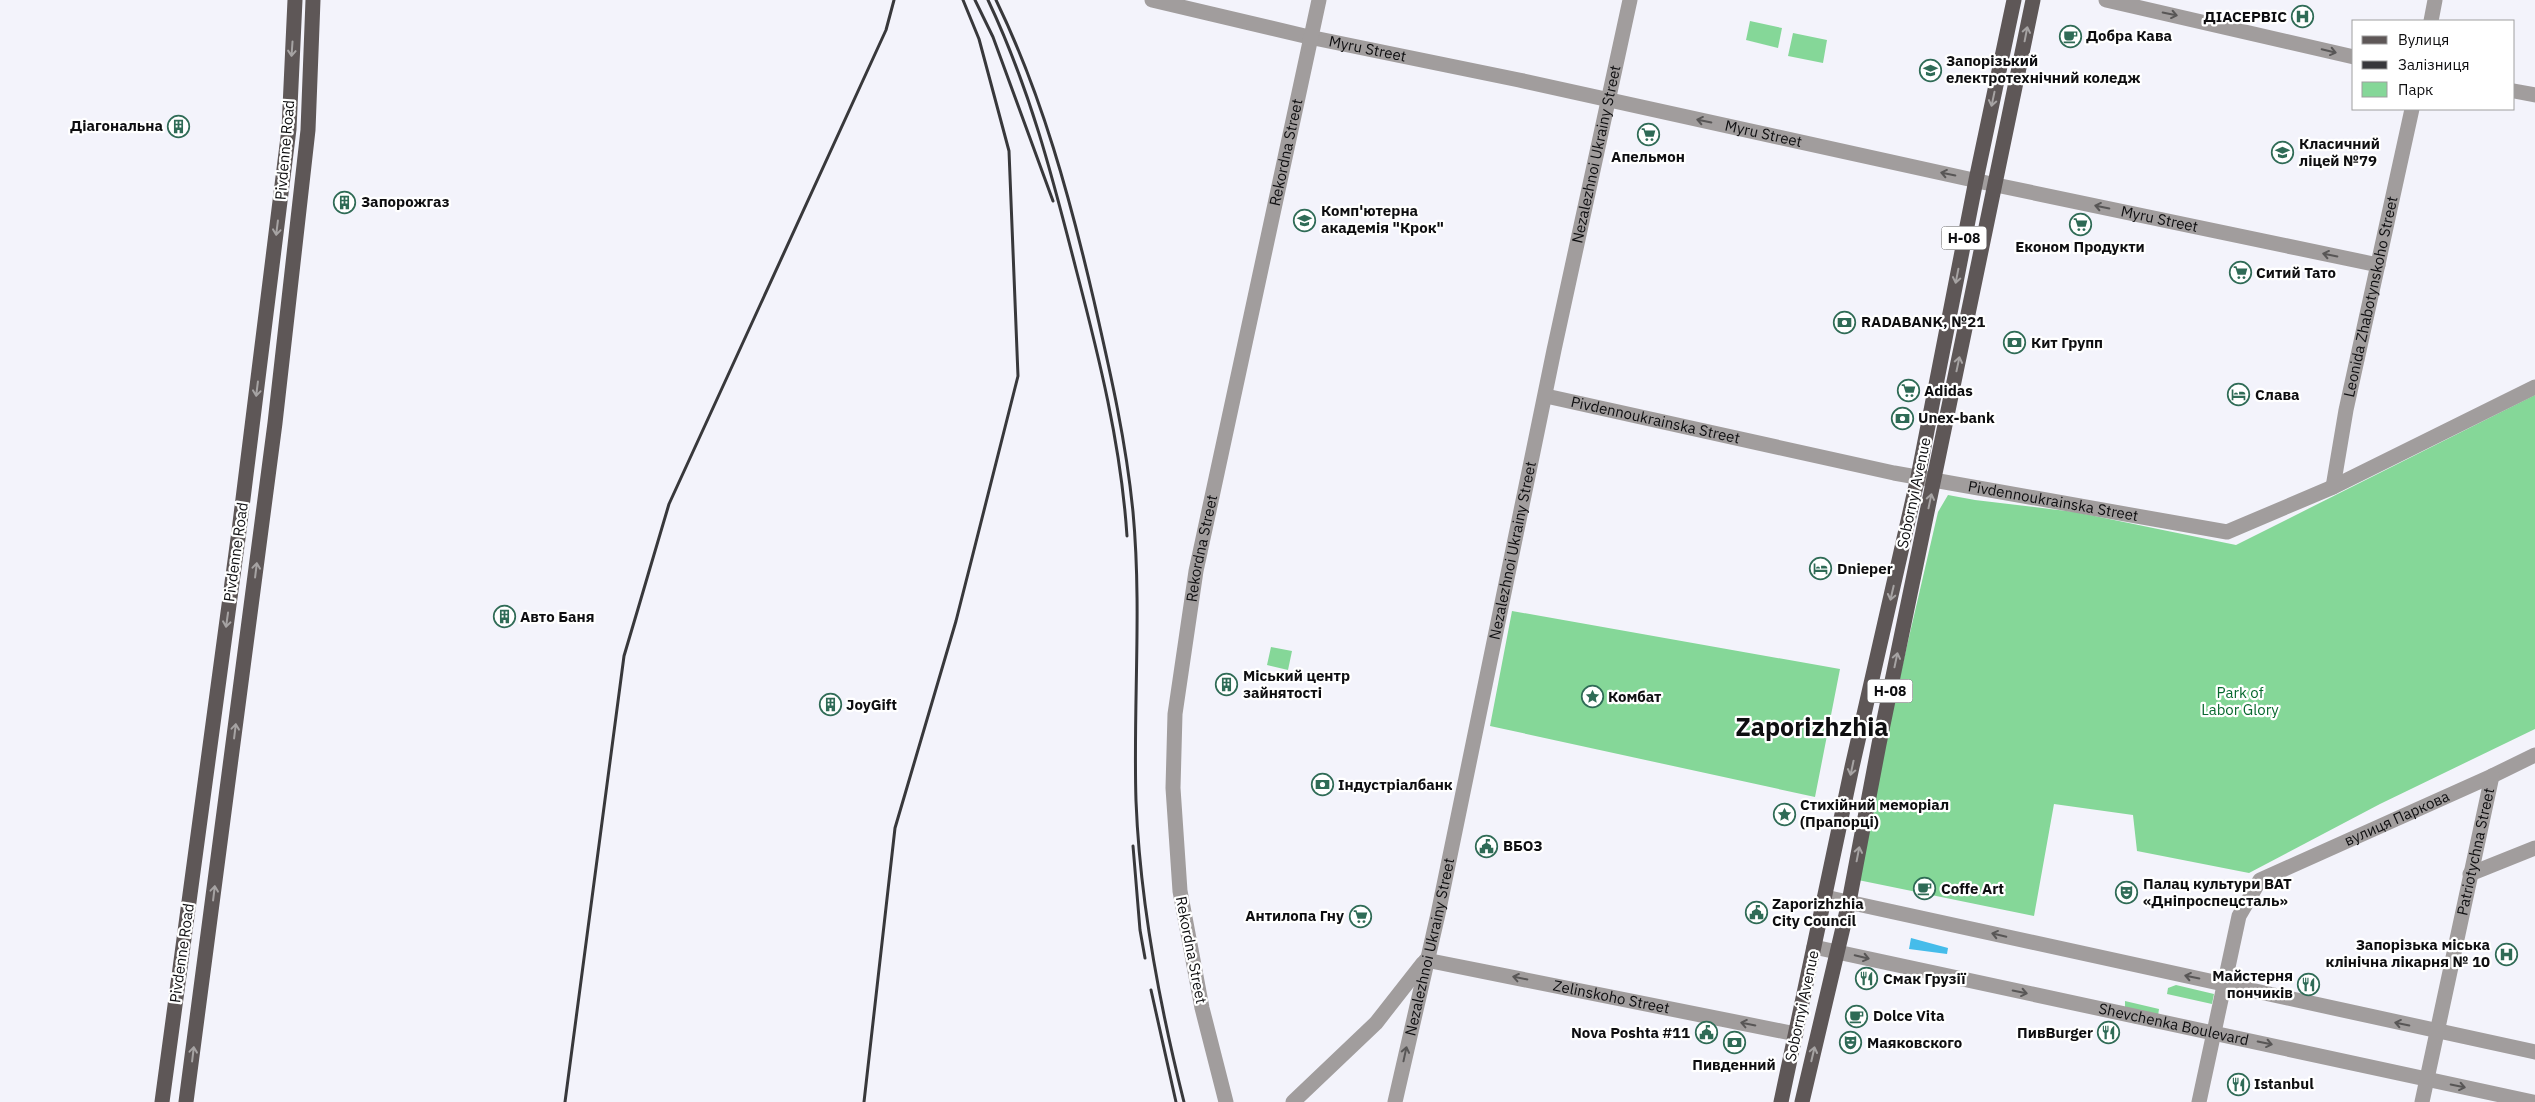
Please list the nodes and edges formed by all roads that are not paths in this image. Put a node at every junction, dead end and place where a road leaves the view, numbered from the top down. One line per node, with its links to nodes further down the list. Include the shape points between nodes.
1 (295, 0): 22 (main road, Pivdenne Road, one-way to 22, via 289,129)
2 (313, 0): 23 (main road, Pivdenne Road, via 308,130)
3 (1152, 0): 11 (street, Myru Street)
4 (1319, 0): 11 (street, Rekordna Street)
5 (1630, 0): 15 (street, Nezalezhnoi Ukrainy Street)
6 (2014, 0): 17 (main road, Sobornyi Avenue / Н-08, one-way to 17)
7 (2033, 0): 18 (main road, Sobornyi Avenue / Н-08, one-way to 7)
8 (2106, 0): 12 (street, one-way to 12)
9 (2435, 0): 10 (street)
10 (2431, 20)
11 (1309, 37): 15 (street, Myru Street); 46 (street, Rekordna Street, via 1196,571 1175,714 1173,788 1180,891 1202,1008)
12 (2352, 57)
13 (2515, 91): 14 (street)
14 (2535, 96)
15 (1608, 100): 17 (street, Myru Street, one-way to 15); 21 (street, Nezalezhnoi Ukrainy Street)
16 (2412, 110): 19 (street, Leonida Zhabotynskoho Street)
17 (1976, 180): 18 (street, Myru Street); 24 (main road, Sobornyi Avenue / Н-08, one-way to 24)
18 (1996, 185): 19 (street, Myru Street, one-way to 18); 25 (main road, Sobornyi Avenue / Н-08, one-way to 18)
19 (2378, 265): 26 (street, Leonida Zhabotynskoho Street, via 2346,410)
20 (2535, 388): 26 (street, Pivdennoukrainska Street)
21 (1546, 396): 24 (street, Pivdennoukrainska Street); 37 (street, Nezalezhnoi Ukrainy Street)
22 (253, 418): 23 (main road); 27 (main road, Pivdenne Road, one-way to 27)
23 (275, 423): 28 (main road, Pivdenne Road, one-way to 23)
24 (1918, 477): 25 (street, Pivdennoukrainska Street); 33 (main road, Sobornyi Avenue / Н-08, one-way to 33)
25 (1934, 480): 26 (street, Pivdennoukrainska Street, via 2227,532); 34 (main road, Sobornyi Avenue / Н-08, one-way to 25)
26 (2334, 487)
27 (217, 692): 28 (main road); 44 (main road, Pivdenne Road)
28 (240, 692): 45 (main road, Pivdenne Road, one-way to 28)
29 (2535, 755): 30 (street, вулиця Паркова)
30 (2492, 776): 32 (street, Patriotychna Street); 38 (street, вулиця Паркова, via 2260,880 2239,916)
31 (2535, 848): 32 (street)
32 (2470, 874): 39 (street, Patriotychna Street)
33 (1825, 897): 34 (street); 35 (main road, Sobornyi Avenue / Н-08)
34 (1849, 902): 36 (main road, Sobornyi Avenue / Н-08); 38 (street, one-way to 34)
35 (1814, 947): 36 (street, Shevchenka Boulevard); 41 (main road, Sobornyi Avenue / Н-08)
36 (1836, 952): 40 (street, Shevchenka Boulevard, one-way to 40); 50 (main road, Sobornyi Avenue / Н-08, one-way to 36)
37 (1426, 960): 41 (street, Zelinskoho Street, one-way to 37); 47 (street, via 1376,1023); 48 (street, Nezalezhnoi Ukrainy Street, one-way to 37)
38 (2224, 984): 39 (street, one-way to 38); 40 (street)
39 (2436, 1031): 42 (street); 43 (street, Patriotychna Street)
40 (2213, 1032): 43 (street, Shevchenka Boulevard, one-way to 43); 51 (street)
41 (1796, 1034): 49 (main road, Sobornyi Avenue / Н-08)
42 (2535, 1052)
43 (2427, 1079): 52 (street, Patriotychna Street); 53 (street, Shevchenka Boulevard, one-way to 53)
44 (162, 1102)
45 (186, 1102)
46 (1226, 1102)
47 (1293, 1102)
48 (1395, 1102)
49 (1781, 1102)
50 (1802, 1102)
51 (2199, 1102)
52 (2422, 1102)
53 (2533, 1102)

